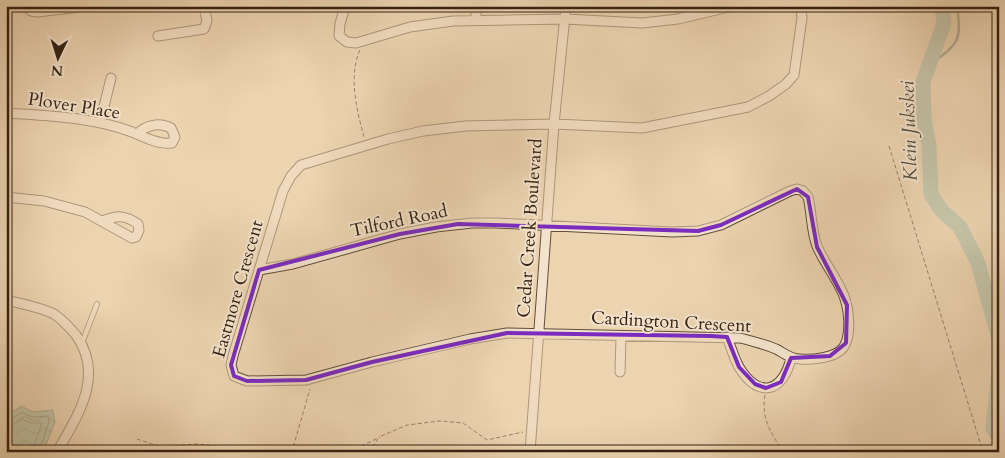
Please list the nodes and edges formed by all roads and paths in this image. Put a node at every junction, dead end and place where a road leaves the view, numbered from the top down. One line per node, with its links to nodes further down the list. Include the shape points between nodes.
1 (88, 6): 8 (street, via 43,12)
2 (204, 6): 11 (street, via 207,21 204,29)
3 (345, 6): 12 (street, via 339,36 347,42)
4 (476, 6): 10 (street)
5 (566, 6): 9 (street, Cedar Creek Boulevard)
6 (733, 6): 9 (street, via 642,23)
7 (801, 6): 16 (street, Eastmore Crescent, via 794,75 757,103 737,110 642,128)
8 (29, 9)
9 (565, 19): 10 (street); 16 (street, Cedar Creek Boulevard)
10 (476, 20): 12 (street, via 410,27)
11 (158, 36)
12 (365, 40): 18 (path, via 355,68 359,117)
13 (111, 78): 15 (street)
14 (6, 113): 15 (street, Plover Place)
15 (100, 123): 17 (street, Plover Place)
16 (554, 124): 18 (street, Eastmore Crescent, via 453,127); 22 (street, Cedar Creek Boulevard)
17 (137, 134)
18 (366, 145): 23 (street, Eastmore Crescent, via 301,165 296,170 283,191)
19 (889, 146): 43 (path)
20 (6, 197): 21 (street, via 60,204)
21 (103, 221)
22 (547, 225): 23 (street, Tilford Road, via 472,223 436,227); 26 (street, Cedar Creek Boulevard); 30 (street, Cardington Crescent, via 698,231 721,225 790,191 802,191 808,197 818,247 844,295 849,324 846,343 837,353 801,360)
23 (259, 270): 32 (street, Eastmore Crescent, via 233,356 234,376 247,381)
24 (6, 300): 29 (street, via 56,316)
25 (97, 304): 29 (lane)
26 (538, 333): 27 (street, Cardington Crescent); 32 (street, Eastmore Crescent, via 507,333 470,339); 34 (street, Cedar Creek Boulevard)
27 (620, 336): 28 (street, Cardington Crescent); 31 (street)
28 (727, 337): 30 (street, Cardington Crescent, via 757,342); 33 (street, via 739,367 755,384)
29 (82, 343): 38 (street, via 89,371 87,394)
30 (791, 358): 33 (street, via 781,382 773,388)
31 (620, 372)
32 (313, 379): 37 (path)
33 (766, 388): 42 (path, via 763,407 766,424)
34 (532, 430): 35 (path, via 487,440 463,423 440,421 407,424); 41 (street, Cedar Creek Boulevard)
35 (380, 437): 37 (path, via 352,451); 40 (path)
36 (137, 439): 37 (path, via 161,447 198,444 260,451)
37 (293, 448): 39 (path)
38 (58, 452)
39 (296, 452)
40 (368, 452)
41 (530, 452)
42 (783, 452)
43 (983, 452)

